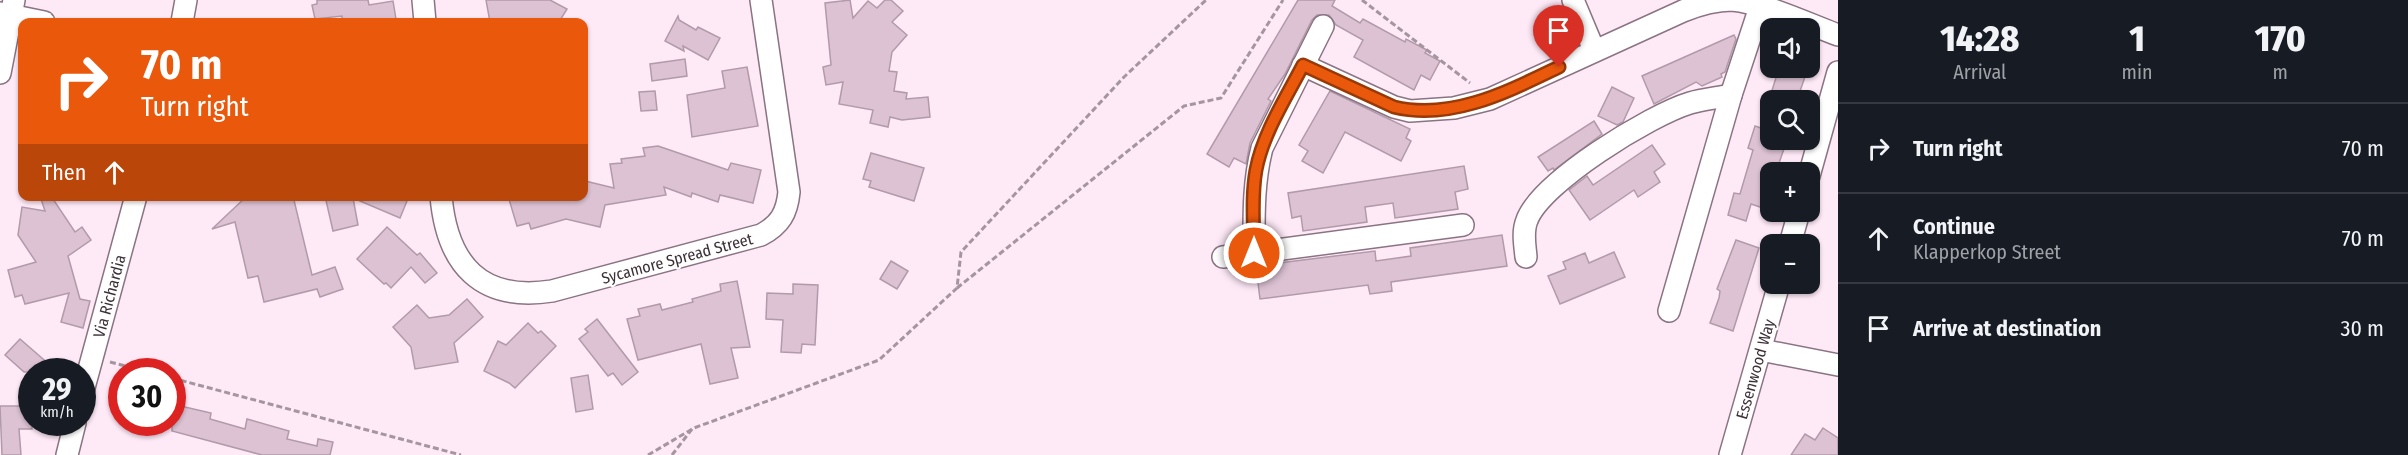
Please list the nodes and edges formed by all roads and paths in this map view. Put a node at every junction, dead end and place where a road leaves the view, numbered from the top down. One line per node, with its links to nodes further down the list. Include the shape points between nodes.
1 (186, 0): 11 (street)
2 (423, 0): 12 (street)
3 (761, 0): 23 (street, Sycamore Spread Street, via 789,192 783,218 769,231 552,291 511,293 480,280 457,256 443,219)
4 (1206, 0): 28 (path, via 1124,77 961,252)
5 (1283, 0): 28 (path, via 1221,98 1184,106)
6 (1362, 0): 20 (path)
7 (1573, 0): 15 (street)
8 (1760, 7): 14 (street); 15 (street, via 1732,0 1698,5); 19 (street)
9 (8, 9): 10 (street); 18 (street)
10 (33, 18)
11 (183, 18)
12 (425, 18)
13 (1323, 26): 16 (street)
14 (1838, 35)
15 (1594, 50): 20 (street)
16 (1303, 65): 20 (street, via 1410,111 1454,108); 25 (street, via 1270,128 1256,170)
17 (1838, 72): 21 (street)
18 (0, 73)
19 (1731, 95): 27 (street, via 1690,102 1663,114 1562,180 1541,197 1526,221); 30 (street)
20 (1490, 99)
21 (1813, 162)
22 (135, 201): 32 (street, Via Richardia)
23 (441, 201)
24 (1463, 225): 25 (street)
25 (1254, 253): 26 (street)
26 (1223, 257)
27 (1526, 257)
28 (957, 288): 36 (path, via 879,360)
29 (1776, 294): 31 (street, Essenwood Way)
30 (1669, 311)
31 (1761, 350): 34 (street); 42 (street, Essenwood Way)
32 (93, 357): 33 (path)
33 (108, 361)
34 (1838, 365)
35 (186, 382): 39 (path)
36 (694, 428): 40 (path); 41 (path)
37 (72, 436): 38 (street)
38 (67, 455)
39 (461, 455)
40 (648, 455)
41 (672, 455)
42 (1730, 455)

